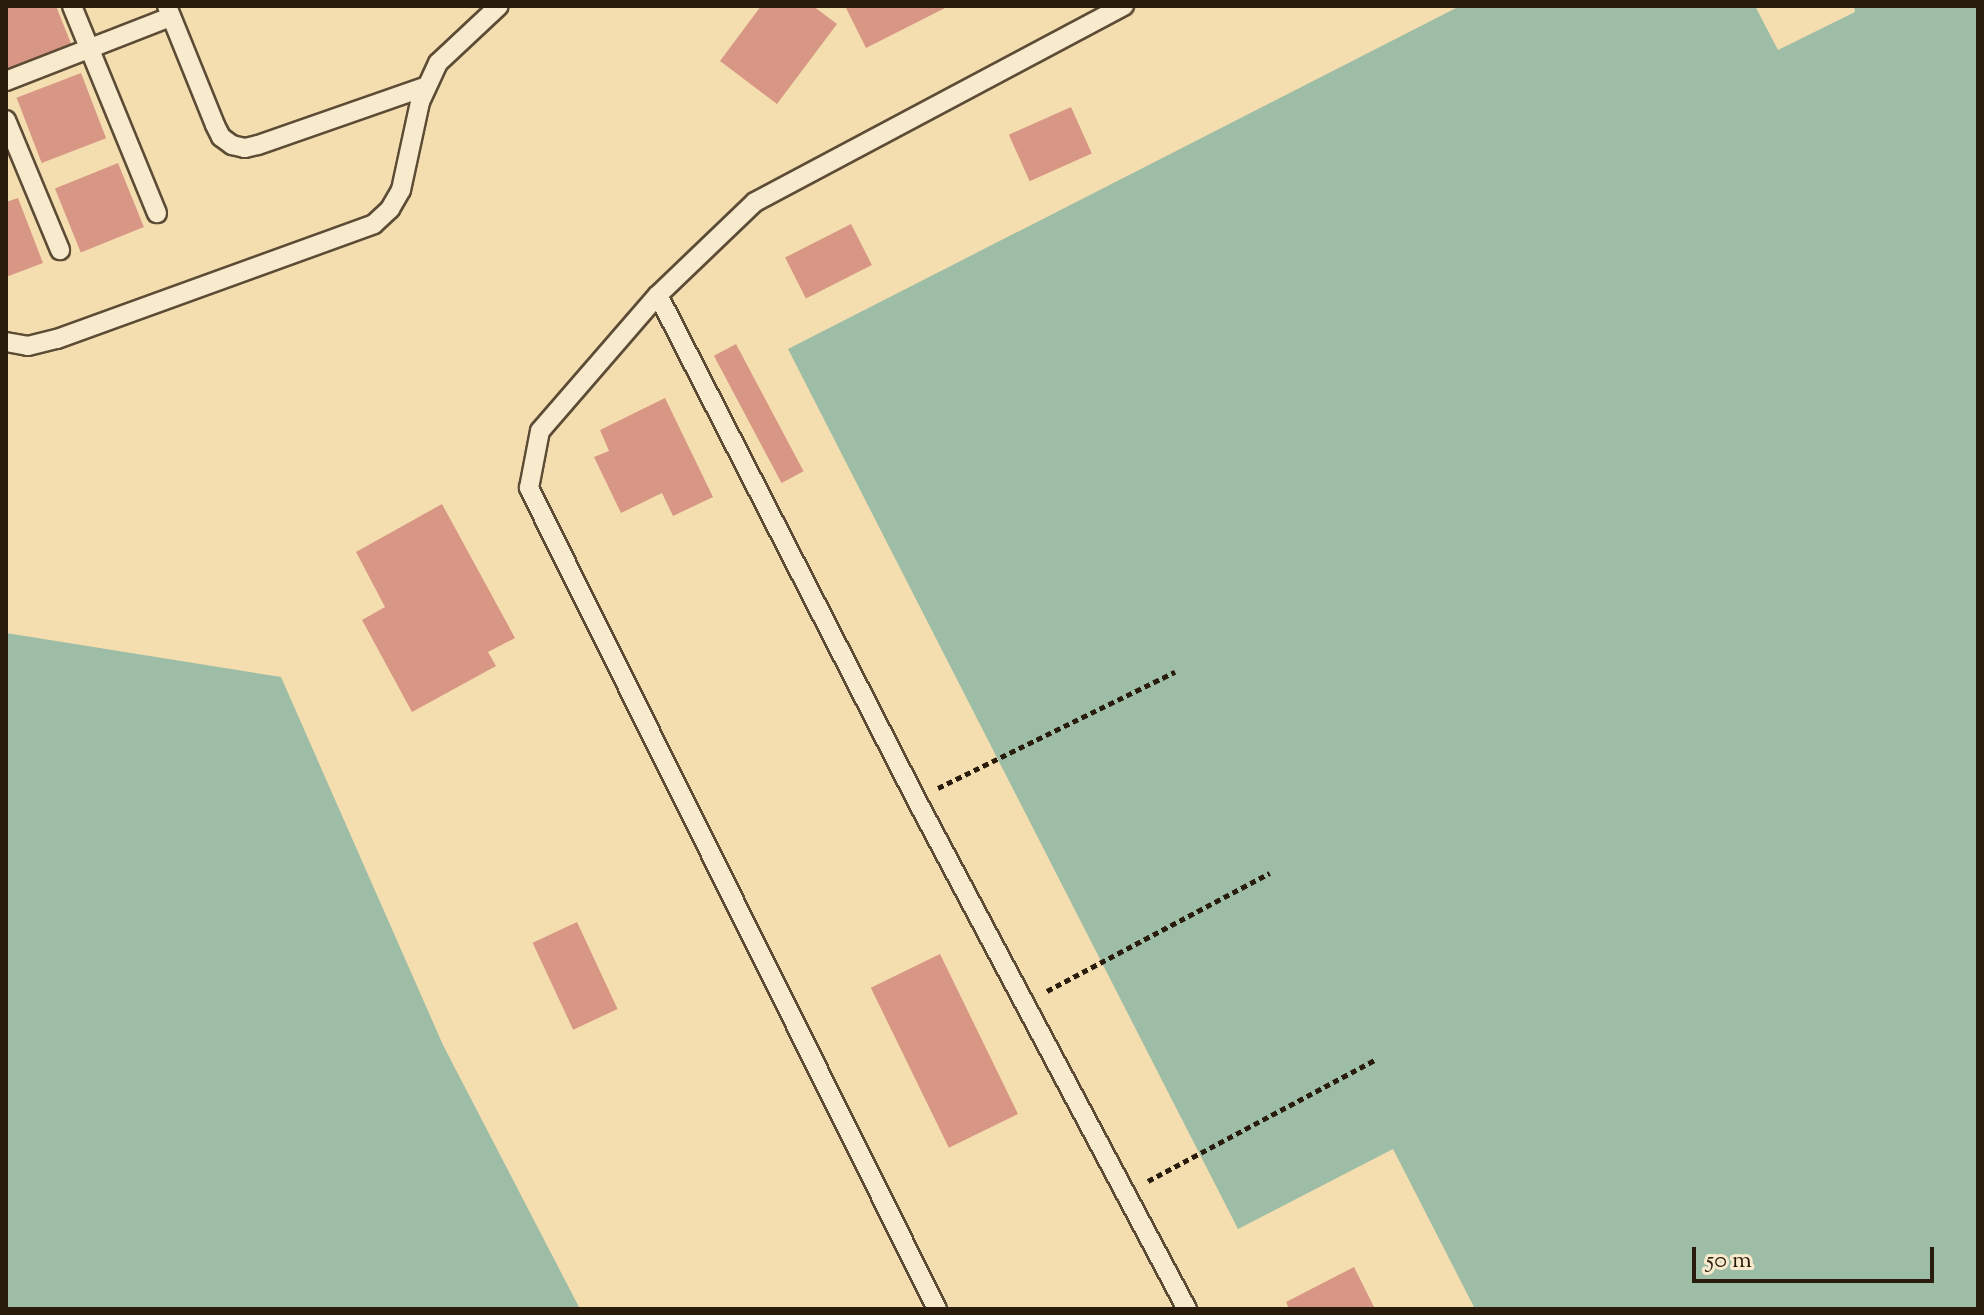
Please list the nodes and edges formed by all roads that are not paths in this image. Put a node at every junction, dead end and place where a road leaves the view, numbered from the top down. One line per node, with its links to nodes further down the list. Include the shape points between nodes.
1 (72, 6): 5 (lane)
2 (499, 6): 7 (lane, via 456,42)
3 (1124, 6): 11 (lane, via 755,202)
4 (168, 9): 5 (lane); 7 (lane, via 215,125 232,145 258,145)
5 (87, 49): 6 (lane); 9 (lane)
6 (6, 81)
7 (425, 87): 12 (lane, via 401,190 374,224 57,339 28,346)
8 (6, 120): 10 (lane)
9 (157, 213)
10 (60, 250)
11 (658, 295): 13 (lane, via 540,431 529,488); 14 (lane, via 916,799)
12 (6, 342)
13 (937, 1309)
14 (1187, 1309)

